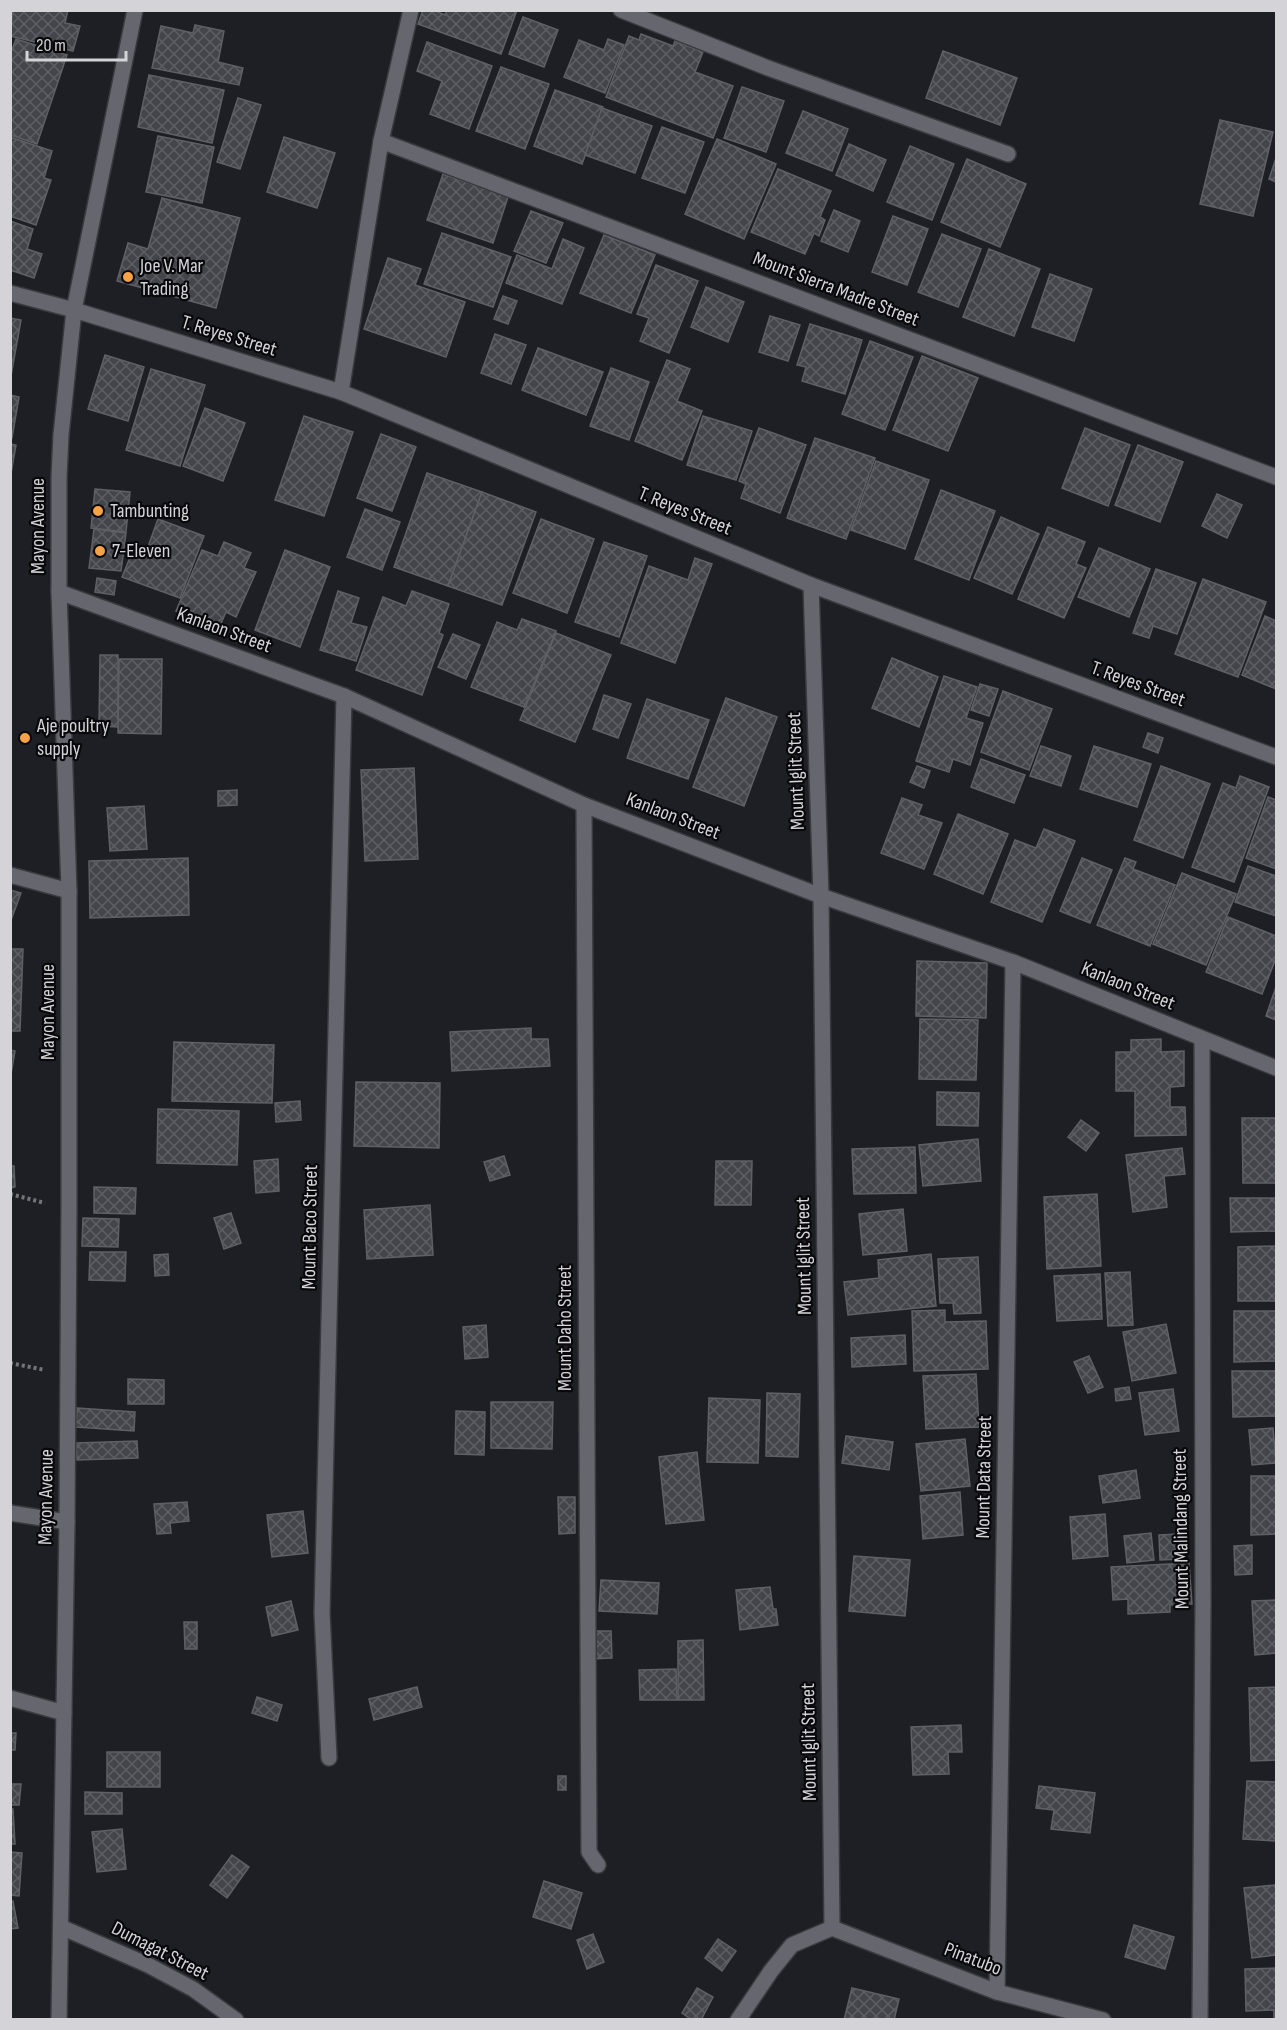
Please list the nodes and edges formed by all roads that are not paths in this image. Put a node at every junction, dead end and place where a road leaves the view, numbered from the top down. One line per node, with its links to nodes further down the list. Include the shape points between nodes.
1 (135, 10): 7 (street, Mayon Avenue)
2 (411, 10): 4 (street)
3 (621, 10): 5 (street, via 768,68)
4 (381, 141): 8 (street); 9 (street, Mount Sierra Madre Street)
5 (1008, 154)
6 (10, 293): 7 (street, T. Reyes Street)
7 (74, 310): 8 (street, T. Reyes Street); 11 (street, Mayon Avenue, via 61,435)
8 (341, 392): 10 (street, T. Reyes Street)
9 (1276, 477)
10 (810, 585): 13 (street, T. Reyes Street); 17 (street, Mount Iglit Street)
11 (59, 592): 12 (street, Kanlaon Street); 16 (street, Mayon Avenue)
12 (344, 696): 14 (street, Kanlaon Street); 25 (street, Mount Baco Street, via 322,1613)
13 (1276, 758)
14 (584, 804): 17 (street, Kanlaon Street); 26 (street, Mount Daho Street, via 589,1852)
15 (10, 875): 16 (street)
16 (69, 891): 22 (street, Mayon Avenue)
17 (821, 896): 18 (street, Kanlaon Street); 28 (street, Mount Iglit Street)
18 (1013, 963): 19 (street, Kanlaon Street); 29 (street, Mount Data Street)
19 (1202, 1039): 20 (street, Kanlaon Street); 34 (street, Mount Malindang Street)
20 (1276, 1068)
21 (10, 1513): 22 (street)
22 (67, 1522): 24 (street, Mayon Avenue)
23 (10, 1698): 24 (street)
24 (64, 1713): 27 (street, Mayon Avenue)
25 (329, 1758)
26 (598, 1865)
27 (61, 1927): 30 (street, Mayon Avenue); 31 (street, Dumagat Street, via 148,1965 193,1989)
28 (832, 1928): 29 (street, Pinatubo); 32 (street, via 792,1945)
29 (998, 1992): 33 (street, Pinatubo)
30 (59, 2019)
31 (236, 2019)
32 (738, 2019)
33 (1103, 2019)
34 (1200, 2019)

